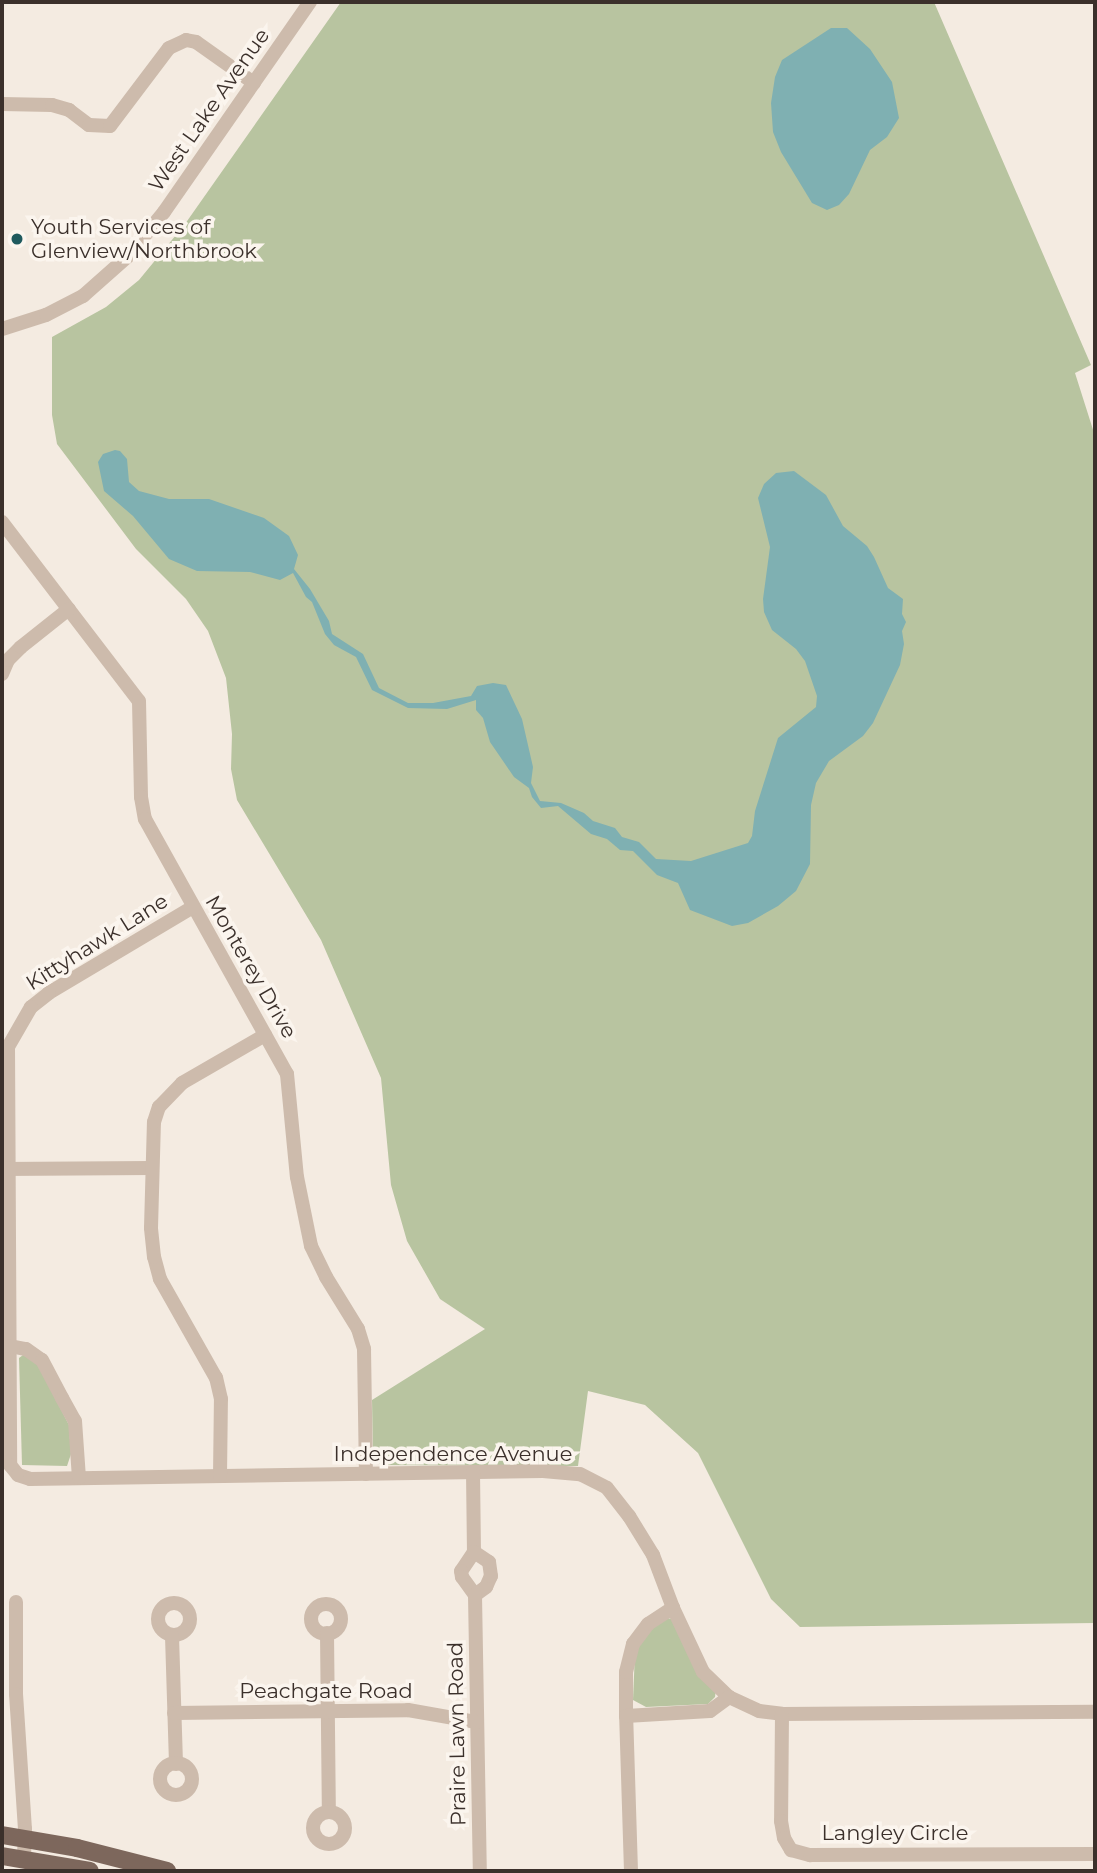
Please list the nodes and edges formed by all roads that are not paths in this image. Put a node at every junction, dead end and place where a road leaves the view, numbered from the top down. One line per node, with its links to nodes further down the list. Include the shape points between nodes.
1 (310, 2): 2 (street, West Lake Avenue)
2 (254, 83): 3 (street, via 196,42 186,40 169,48 110,126 89,125 52,105); 4 (street, West Lake Avenue, via 128,256 83,296)
3 (2, 104)
4 (2, 329)
5 (2, 522): 6 (street, Monterey Drive)
6 (69, 609): 7 (street, via 21,647); 8 (street, Monterey Drive, via 139,701 145,819)
7 (2, 674)
8 (193, 907): 9 (street, Monterey Drive); 11 (street, Kittyhawk Lane, via 49,993 18,1024 8,1047)
9 (265, 1035): 10 (street, via 170,1093 154,1122); 14 (street, Monterey Drive, via 290,1089 297,1178 311,1246 358,1329 364,1349)
10 (151, 1168): 11 (street); 16 (street, via 151,1228 160,1279 219,1389)
11 (5, 1169): 12 (street, Kittyhawk Lane)
12 (10, 1346): 15 (street, Kittyhawk Lane, via 9,1465); 17 (street, via 26,1349 42,1360 75,1421)
13 (473, 1472): 14 (street, Independence Avenue); 18 (street); 21 (street, Independence Avenue, via 580,1474 607,1488 653,1555)
14 (366, 1474): 16 (street, Independence Avenue)
15 (18, 1475): 17 (street, Independence Avenue)
16 (220, 1476): 17 (street, Independence Avenue)
17 (79, 1478)
18 (474, 1552): 19 (street, via 461,1571); 19 (street, via 489,1562 491,1576)
19 (475, 1595): 30 (street, Praire Lawn Road)
20 (16, 1602): 34 (street)
21 (673, 1608): 24 (street, Independence Avenue, via 703,1672); 29 (street, via 648,1624 633,1644 626,1672)
22 (327, 1633): 25 (street)
23 (172, 1636): 27 (street)
24 (729, 1697): 28 (street, Independence Avenue, via 759,1712); 29 (street, via 710,1711)
25 (329, 1711): 27 (street, Peachgate Road); 30 (street, Peachgate Road, via 408,1710); 32 (street)
26 (1095, 1712): 28 (street, Independence Avenue)
27 (174, 1713): 31 (street)
28 (782, 1714): 35 (street, Langley Circle, via 781,1821 783,1838 791,1850 810,1855)
29 (626, 1716): 41 (street)
30 (477, 1722): 40 (street, Praire Lawn Road)
31 (176, 1764)
32 (329, 1812)
33 (2, 1835): 34 (main road)
34 (25, 1839): 37 (street); 39 (main road)
35 (1095, 1854)
36 (2, 1856): 37 (main road)
37 (24, 1860): 38 (main road)
38 (90, 1871)
39 (167, 1871)
40 (480, 1871)
41 (631, 1871)

